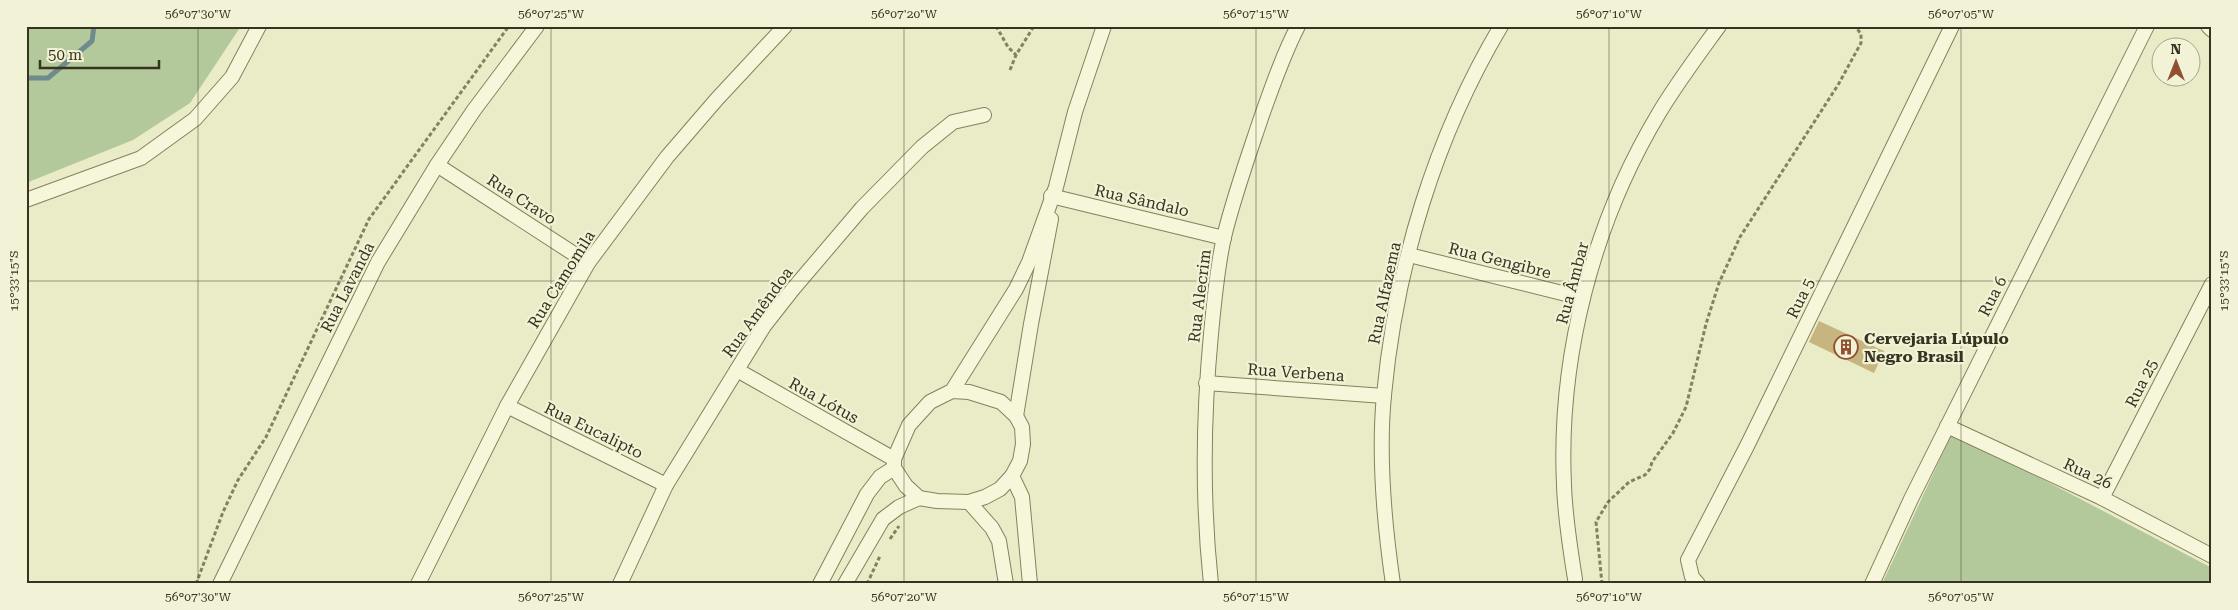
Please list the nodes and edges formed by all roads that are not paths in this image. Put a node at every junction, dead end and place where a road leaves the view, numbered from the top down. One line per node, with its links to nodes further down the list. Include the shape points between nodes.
1 (259, 26): 15 (street, via 232,77 195,119 141,158)
2 (537, 26): 13 (street, Rua Lavanda)
3 (785, 26): 18 (street, Rua Camomila, via 667,157)
4 (1104, 26): 14 (street, via 1075,112)
5 (1298, 26): 16 (street, Rua Alecrim, via 1245,164)
6 (1501, 26): 17 (street, Rua Alfazema, via 1456,112 1423,201)
7 (1719, 26): 20 (street, Rua Âmbar, via 1659,113 1632,163 1612,208)
8 (1952, 26): 45 (street, Rua 5, via 1688,560 1692,577)
9 (2147, 26): 27 (street, Rua 6)
10 (2208, 26): 11 (street)
11 (2212, 30)
12 (984, 115): 21 (street, Rua Amêndoa, via 953,122 922,146 862,208 793,289)
13 (437, 165): 18 (street, Rua Cravo); 36 (street, Rua Lavanda, via 378,262)
14 (1054, 193): 16 (street, Rua Sândalo); 23 (street, via 1016,289); 26 (street)
15 (26, 200)
16 (1224, 238): 22 (street, Rua Alecrim)
17 (1409, 256): 20 (street, Rua Gengibre); 24 (street, Rua Alfazema, via 1394,320)
18 (588, 263): 25 (street, Rua Camomila)
19 (2212, 284): 32 (street, Rua 25)
20 (1582, 298): 35 (street, Rua Âmbar, via 1566,393 1564,432 1567,530)
21 (736, 370): 28 (street, Rua Lótus); 30 (street, Rua Amêndoa)
22 (1206, 382): 24 (street, Rua Verbena); 43 (street, Rua Alecrim, via 1204,466)
23 (952, 391): 26 (street, via 986,396 1001,402); 28 (street, via 930,402 909,425)
24 (1384, 396): 44 (street, Rua Alfazema, via 1384,518)
25 (506, 406): 30 (street, Rua Eucalipto); 37 (street, Rua Camomila)
26 (1016, 416): 29 (street, via 1022,427 1024,444)
27 (1947, 426): 32 (street, Rua 26); 46 (street, Rua 6)
28 (894, 464): 31 (street, via 906,486); 39 (street, via 867,494)
29 (1012, 476): 33 (street, via 1000,489); 42 (street, via 1022,497)
30 (666, 486): 38 (street, Rua Amêndoa)
31 (919, 498): 33 (street); 40 (street, via 898,507 883,519)
32 (2102, 498): 34 (street, Rua 26)
33 (969, 502): 41 (street, via 999,541)
34 (2212, 556)
35 (1575, 579)
36 (220, 584)
37 (418, 584)
38 (620, 584)
39 (820, 584)
40 (846, 584)
41 (1006, 584)
42 (1030, 584)
43 (1211, 584)
44 (1393, 584)
45 (1698, 584)
46 (1872, 584)

